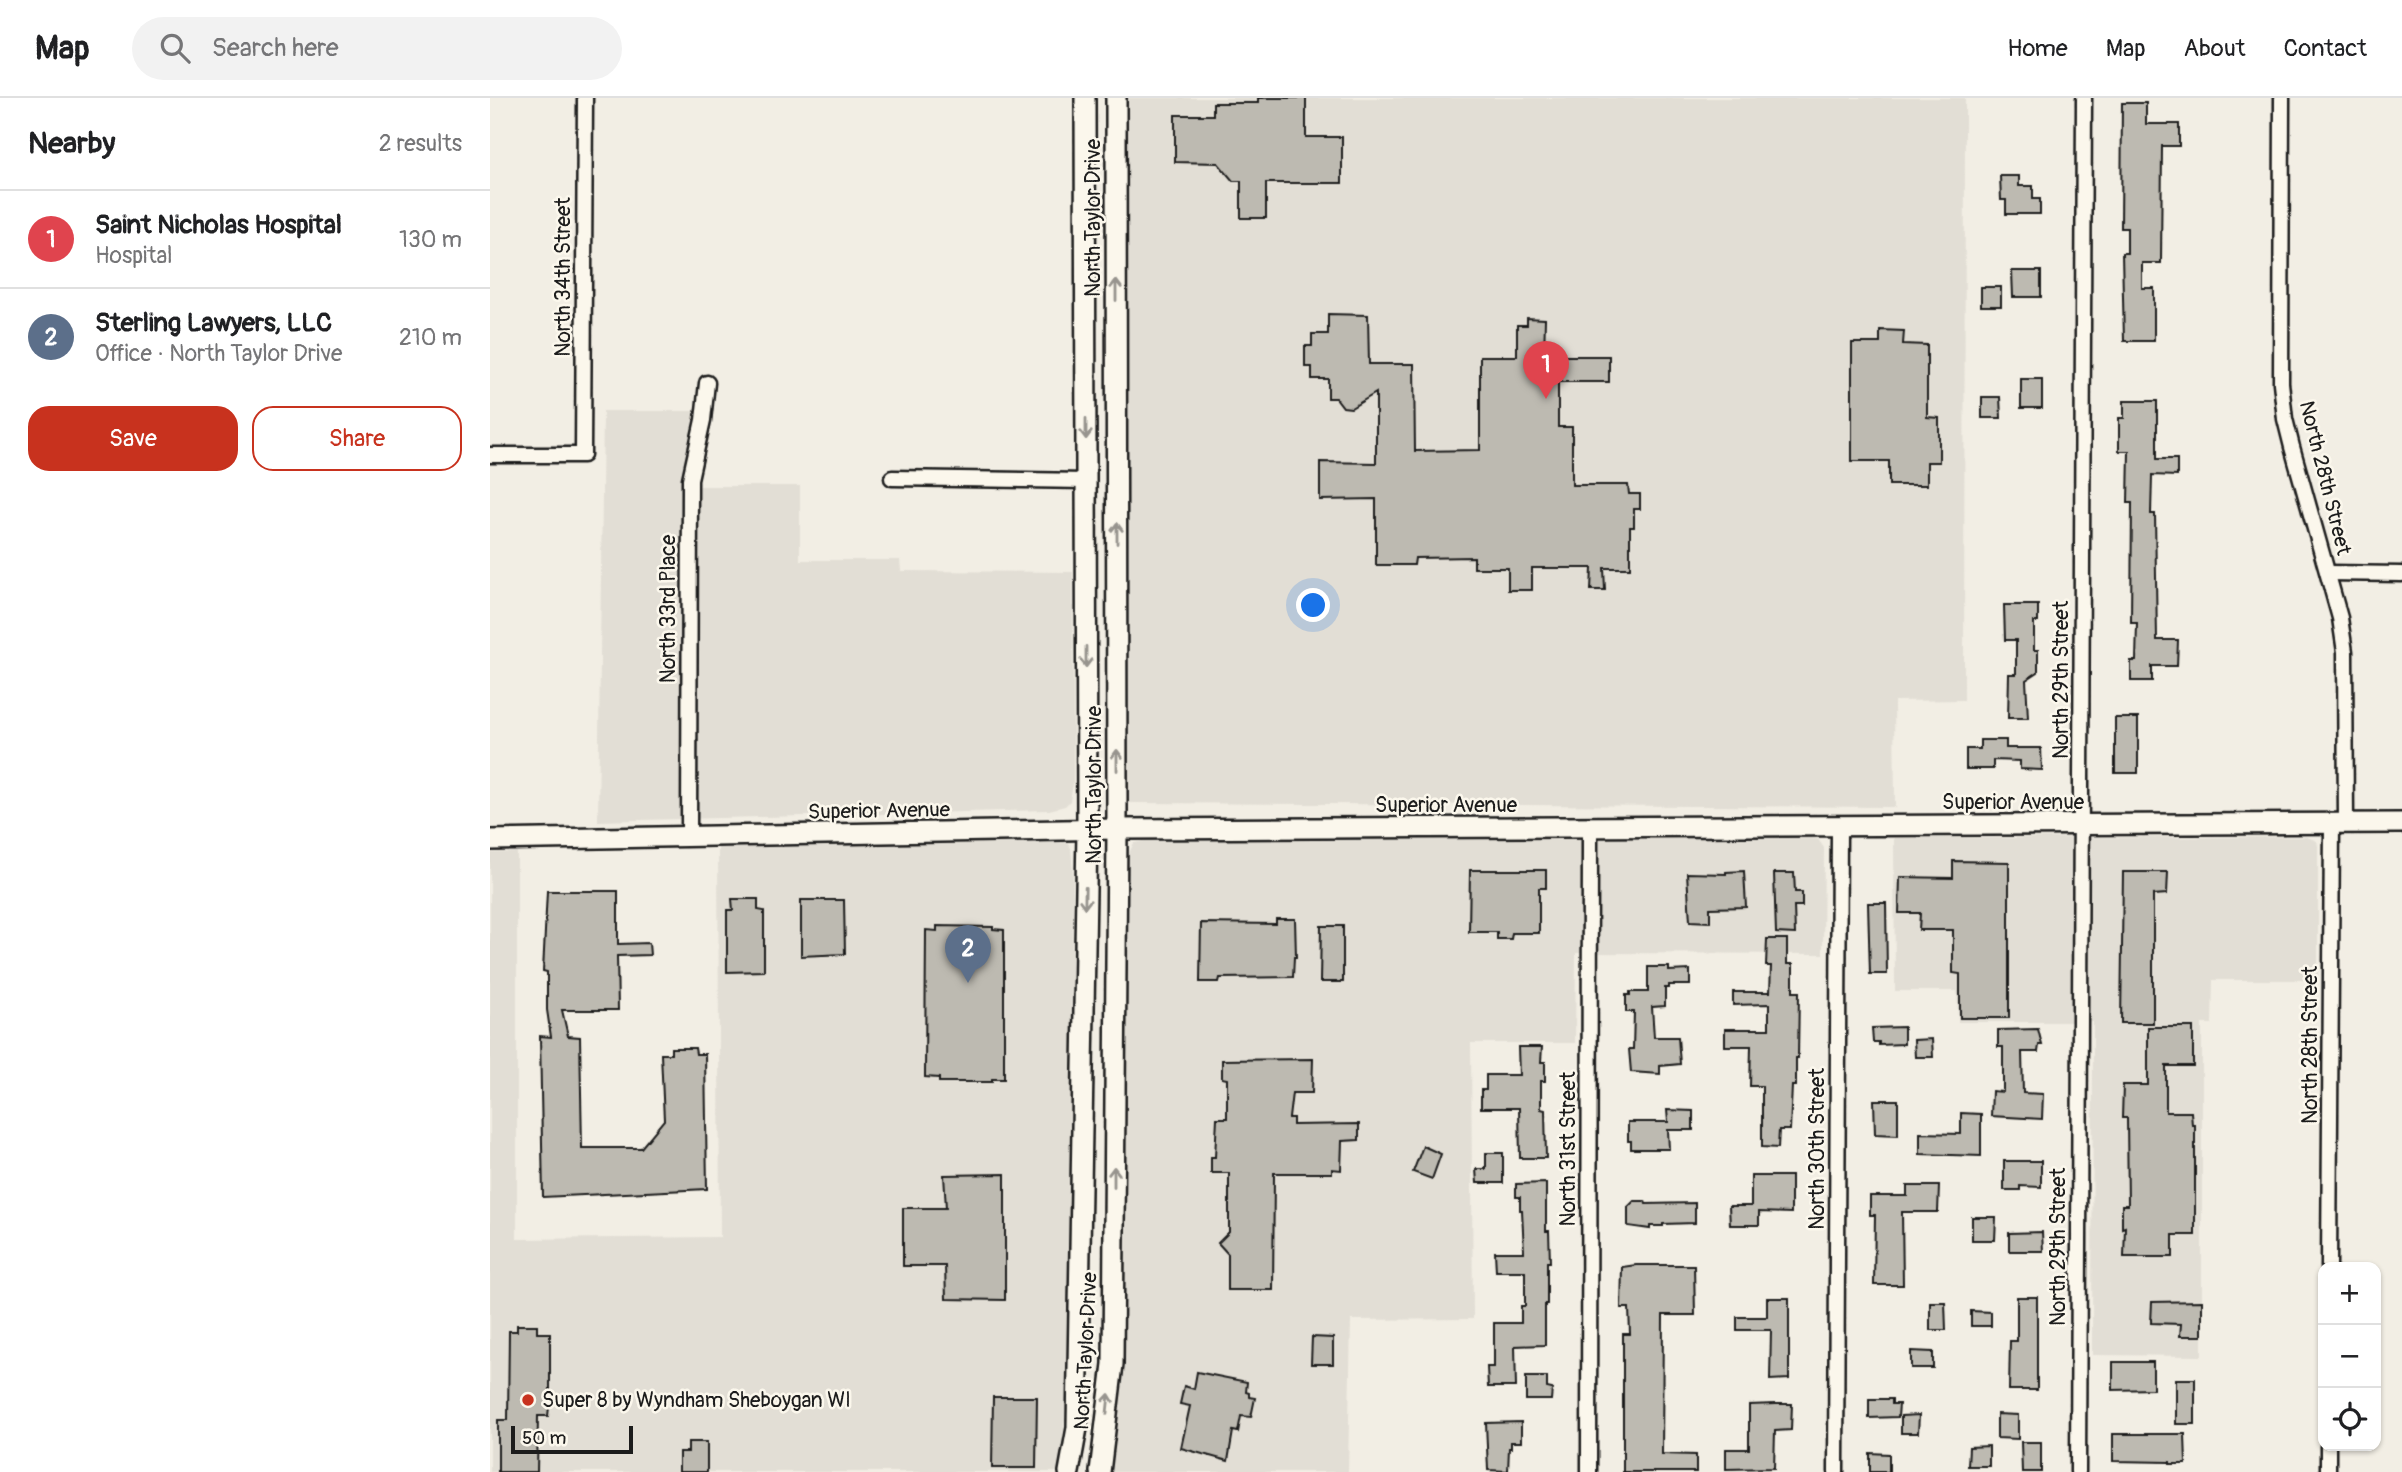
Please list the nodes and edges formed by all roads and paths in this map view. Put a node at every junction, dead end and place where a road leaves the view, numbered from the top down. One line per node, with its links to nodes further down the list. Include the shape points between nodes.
1 (585, 98): 7 (street, North 34th Street, via 583,455)
2 (1085, 98): 9 (main road, North Taylor Drive, one-way to 9)
3 (1116, 98): 17 (main road, North Taylor Drive, one-way to 3)
4 (2084, 98): 14 (street, North 29th Street)
5 (2282, 98): 10 (street, North 28th Street, via 2281,383 2285,419)
6 (707, 383): 19 (street, North 33rd Place, via 690,479)
7 (490, 455)
8 (892, 478): 9 (street)
9 (1086, 481): 18 (main road, North Taylor Drive, one-way to 18)
10 (2328, 573): 11 (street); 12 (street, North 28th Street, via 2345,652)
11 (2402, 573)
12 (2339, 823): 13 (main road, Superior Avenue); 14 (main road, Superior Avenue); 21 (street, North 28th Street)
13 (2402, 823)
14 (2081, 825): 15 (main road, Superior Avenue); 27 (street, North 29th Street)
15 (1839, 826): 16 (main road, Superior Avenue); 26 (street, North 30th Street)
16 (1590, 827): 17 (main road, Superior Avenue); 25 (street, North 31st Street)
17 (1117, 829): 18 (main road, Superior Avenue); 24 (main road, North Taylor Drive, one-way to 17, via 1112,1364)
18 (1087, 830): 19 (main road, Superior Avenue); 23 (main road, North Taylor Drive, one-way to 23, via 1077,1428)
19 (689, 837): 20 (main road, Superior Avenue)
20 (490, 840)
21 (2329, 1262)
22 (2328, 1451): 28 (street)
23 (1069, 1472)
24 (1100, 1472)
25 (1589, 1472)
26 (1836, 1472)
27 (2078, 1472)
28 (2328, 1472)

